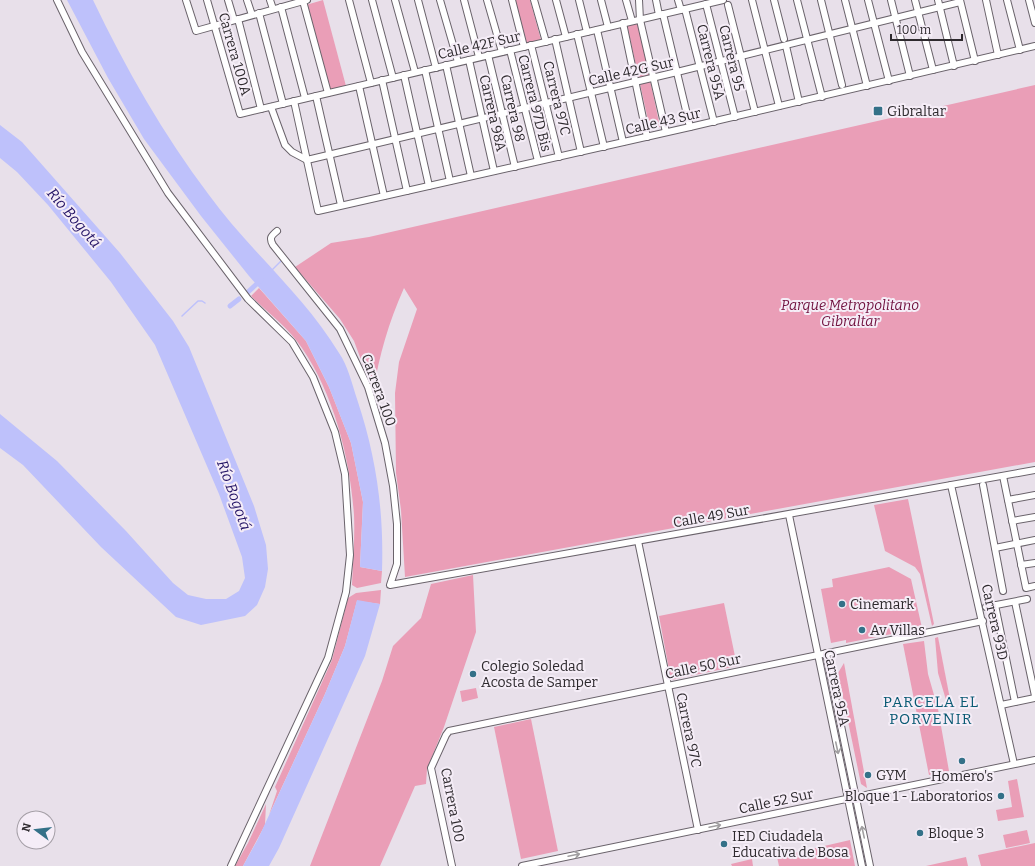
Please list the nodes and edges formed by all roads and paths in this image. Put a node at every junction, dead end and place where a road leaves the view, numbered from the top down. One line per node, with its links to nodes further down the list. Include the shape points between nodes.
1 (57, 0): 182 (street, via 82,52 168,193 248,299 292,342 313,377 335,432 345,474 350,554 346,592 328,658)
2 (186, 0): 56 (street, via 196,31)
3 (208, 0): 56 (street, Carrera 100A)
4 (228, 0): 50 (street)
5 (247, 0): 48 (street)
6 (270, 0): 43 (street)
7 (349, 0): 98 (street)
8 (372, 0): 93 (street)
9 (395, 0): 89 (street)
10 (418, 0): 86 (street)
11 (440, 0): 82 (street)
12 (464, 0): 78 (street)
13 (487, 0): 74 (street)
14 (512, 0): 70 (street)
15 (534, 0): 66 (street)
16 (556, 0): 63 (street)
17 (579, 0): 60 (street)
18 (601, 0): 57 (street)
19 (626, 0): 52 (street)
20 (639, 0): 51 (street)
21 (656, 0): 47 (street)
22 (678, 0): 44 (street, Carrera 95A)
23 (723, 0): 39 (street, Calle 42F Sur)
24 (752, 0): 73 (street)
25 (774, 0): 67 (street)
26 (797, 0): 65 (street)
27 (821, 0): 62 (street)
28 (845, 0): 58 (street)
29 (868, 0): 53 (street)
30 (891, 0): 49 (street)
31 (915, 0): 45 (street)
32 (938, 0): 42 (street)
33 (988, 0): 76 (street)
34 (1007, 0): 72 (street)
35 (1029, 0): 54 (street)
36 (305, 1): 38 (street); 103 (street)
37 (960, 1): 42 (street, Calle 42G Sur); 80 (street)
38 (295, 2): 41 (street)
39 (708, 2): 44 (street, Calle 42F Sur); 81 (street, Carrera 95)
40 (728, 5): 77 (street)
41 (281, 7): 43 (street); 107 (street)
42 (939, 7): 45 (street, Calle 42G Sur); 84 (street)
43 (273, 9): 46 (street)
44 (683, 9): 47 (street, Calle 42F Sur); 85 (street, Carrera 95A)
45 (918, 12): 49 (street, Calle 42G Sur); 88 (street)
46 (259, 13): 48 (street); 112 (street)
47 (661, 14): 51 (street, Calle 42F Sur); 90 (street)
48 (252, 15): 50 (street)
49 (895, 18): 53 (street, Calle 42G Sur); 92 (street)
50 (236, 20): 56 (street); 116 (street)
51 (640, 20): 52 (street, Calle 42F Sur); 94 (street)
52 (632, 22): 55 (street, Calle 42F Sur)
53 (874, 23): 58 (street, Calle 42G Sur); 96 (street)
54 (1035, 23)
55 (623, 24): 57 (street, Calle 42F Sur); 97 (street)
56 (215, 25): 119 (street, Carrera 100A)
57 (608, 27): 59 (street, Calle 42F Sur)
58 (852, 29): 62 (street, Calle 42G Sur); 101 (street)
59 (597, 30): 60 (street, Calle 42F Sur); 102 (street)
60 (587, 32): 61 (street, Calle 42F Sur)
61 (576, 34): 63 (street, Calle 42F Sur); 104 (street)
62 (829, 35): 65 (street, Calle 42G Sur); 99 (street)
63 (566, 37): 64 (street, Calle 42F Sur)
64 (555, 39): 66 (street, Calle 42F Sur); 108 (street)
65 (807, 40): 67 (street, Calle 42G Sur); 106 (street)
66 (546, 42): 68 (street, Calle 42F Sur)
67 (785, 43): 73 (street, Calle 42G Sur); 110 (street)
68 (531, 45): 70 (street, Calle 42F Sur); 111 (street, Carrera 97C)
69 (1035, 46): 72 (street, Calle 43 Sur)
70 (524, 47): 71 (street, Calle 42F Sur)
71 (510, 50): 74 (street, Calle 42F Sur); 115 (street, Carrera 97D Bis)
72 (1020, 50): 76 (street, Calle 43 Sur)
73 (764, 51): 77 (street, Calle 42G Sur); 113 (street)
74 (502, 52): 75 (street, Calle 42F Sur)
75 (488, 55): 78 (street, Calle 42F Sur); 118 (street, Carrera 98)
76 (998, 55): 80 (street, Calle 43 Sur)
77 (741, 56): 81 (street, Calle 42G Sur); 117 (street)
78 (479, 57): 79 (street, Calle 42F Sur)
79 (469, 60): 82 (street, Calle 42F Sur); 121 (street, Carrera 98A)
80 (975, 60): 84 (street, Calle 43 Sur)
81 (720, 61): 85 (street, Calle 42G Sur); 120 (street, Carrera 95)
82 (458, 62): 83 (street, Calle 42F Sur)
83 (446, 65): 86 (street, Calle 42F Sur); 123 (street)
84 (954, 66): 88 (street, Calle 43 Sur)
85 (700, 67): 90 (street, Calle 42G Sur); 122 (street, Carrera 95A)
86 (436, 68): 87 (street, Calle 42F Sur)
87 (425, 70): 89 (street, Calle 42F Sur); 125 (street)
88 (933, 70): 92 (street, Calle 43 Sur)
89 (415, 72): 91 (street, Calle 42F Sur)
90 (677, 72): 94 (street, Calle 42G Sur); 124 (street)
91 (404, 75): 93 (street, Calle 42F Sur); 127 (street)
92 (910, 76): 96 (street, Calle 43 Sur)
93 (393, 78): 95 (street, Calle 42F Sur)
94 (654, 78): 97 (street, Calle 42G Sur); 126 (street)
95 (382, 80): 98 (street, Calle 42F Sur); 129 (street)
96 (889, 81): 101 (street, Calle 43 Sur)
97 (636, 82): 102 (street, Calle 42G Sur); 128 (street)
98 (371, 83): 100 (street, Calle 42F Sur)
99 (842, 85)
100 (359, 86): 103 (street, Calle 42F Sur); 131 (street)
101 (867, 86): 106 (street, Calle 43 Sur)
102 (611, 88): 104 (street, Calle 42G Sur); 130 (street)
103 (328, 93): 105 (street, Calle 42F Sur)
104 (591, 93): 108 (street, Calle 42G Sur); 132 (street)
105 (316, 96): 107 (street, Calle 42F Sur); 134 (street)
106 (822, 97): 110 (street, Calle 43 Sur)
107 (305, 98): 109 (street, Calle 42F Sur)
108 (569, 98): 111 (street, Calle 42G Sur); 133 (street)
109 (294, 101): 112 (street, Calle 42F Sur); 136 (street)
110 (799, 102): 113 (street, Calle 43 Sur)
111 (546, 103): 115 (street, Calle 42G Sur); 135 (street, Carrera 97C)
112 (283, 104): 114 (street, Calle 42F Sur)
113 (779, 106): 117 (street, Calle 43 Sur)
114 (270, 107): 116 (street, Calle 42F Sur); 136 (street, via 285,145)
115 (524, 108): 118 (street, Calle 42G Sur); 137 (street, Carrera 97D Bis)
116 (261, 109): 119 (street, Calle 42F Sur)
117 (755, 112): 120 (street, Calle 43 Sur)
118 (502, 113): 121 (street, Calle 42G Sur); 138 (street, Carrera 98)
119 (240, 114)
120 (735, 117): 122 (street, Calle 43 Sur)
121 (482, 118): 123 (street, Calle 42G Sur); 139 (street, Carrera 98A)
122 (714, 122): 124 (street, Calle 43 Sur)
123 (459, 123): 125 (street, Calle 42G Sur); 140 (street)
124 (690, 127): 126 (street, Calle 43 Sur)
125 (438, 128): 127 (street, Calle 42G Sur); 141 (street)
126 (666, 132): 128 (street, Calle 43 Sur)
127 (417, 133): 129 (street, Calle 42G Sur); 142 (street)
128 (648, 137): 130 (street, Calle 43 Sur)
129 (395, 138): 131 (street, Calle 42G Sur); 143 (street)
130 (623, 142): 132 (street, Calle 43 Sur)
131 (372, 144): 134 (street, Calle 42G Sur); 144 (street)
132 (604, 147): 133 (street, Calle 43 Sur)
133 (581, 152): 135 (street, Calle 43 Sur)
134 (330, 154): 136 (street, Calle 42G Sur); 145 (street)
135 (559, 157): 137 (street, Calle 43 Sur)
136 (307, 160): 145 (street, Calle 43 Sur, via 318,210)
137 (538, 161): 138 (street, Calle 43 Sur)
138 (515, 166): 139 (street, Calle 43 Sur)
139 (494, 171): 140 (street, Calle 43 Sur)
140 (471, 176): 141 (street, Calle 43 Sur)
141 (450, 181): 142 (street, Calle 43 Sur)
142 (429, 186): 143 (street, Calle 43 Sur)
143 (407, 191): 144 (street, Calle 43 Sur)
144 (384, 196): 145 (street, Calle 43 Sur)
145 (342, 205)
146 (277, 231): 162 (street, Carrera 100, via 270,240 340,329 368,387 385,443 393,486 397,524 397,564)
147 (1035, 470): 148 (street, Calle 49 Sur)
148 (1003, 476): 149 (street, Calle 49 Sur); 152 (street)
149 (951, 485): 153 (street, Calle 49 Sur); 169 (street, Carrera 93D, via 963,545)
150 (983, 485): 159 (street)
151 (1035, 495): 152 (street)
152 (1008, 500): 155 (street)
153 (788, 515): 157 (street, Calle 49 Sur); 171 (street, Carrera 95A)
154 (1035, 517): 155 (street)
155 (1012, 521): 158 (street)
156 (1035, 540): 158 (street)
157 (638, 541): 162 (street, Calle 49 Sur); 172 (street, Carrera 97C)
158 (1017, 544): 159 (street); 161 (street)
159 (995, 548): 164 (street)
160 (1035, 563): 161 (street)
161 (1021, 565): 163 (street, via 1026,588)
162 (390, 585)
163 (1035, 586)
164 (1003, 591)
165 (1027, 599): 166 (street)
166 (1015, 602): 167 (street); 173 (street)
167 (995, 605): 168 (street); 174 (street)
168 (986, 607)
169 (983, 621): 170 (street, Calle 50 Sur); 175 (street, Carrera 93D)
170 (826, 653): 171 (street, Calle 50 Sur); 179 (street, Carrera 95A)
171 (818, 655): 172 (street, Calle 50 Sur); 180 (street, Carrera 95A, one-way to 180)
172 (668, 685): 176 (street, Calle 50 Sur, via 449,731); 181 (street, Carrera 97C)
173 (1035, 697): 174 (street)
174 (1015, 702): 175 (street)
175 (1001, 705): 178 (street, Carrera 93D)
176 (439, 749): 183 (street, Carrera 100, via 432,764 432,772)
177 (1035, 760): 178 (street, Calle 52 Sur)
178 (1014, 764): 179 (street, Calle 52 Sur)
179 (856, 797): 180 (street, Calle 52 Sur); 186 (street, Carrera 95A, one-way to 179)
180 (848, 799): 181 (street, Calle 52 Sur, one-way to 180); 185 (street, Carrera 95A)
181 (698, 830): 184 (street, Calle 52 Sur, one-way to 181)
182 (230, 866)
183 (452, 866)
184 (522, 866)
185 (862, 866)
186 (870, 866)

